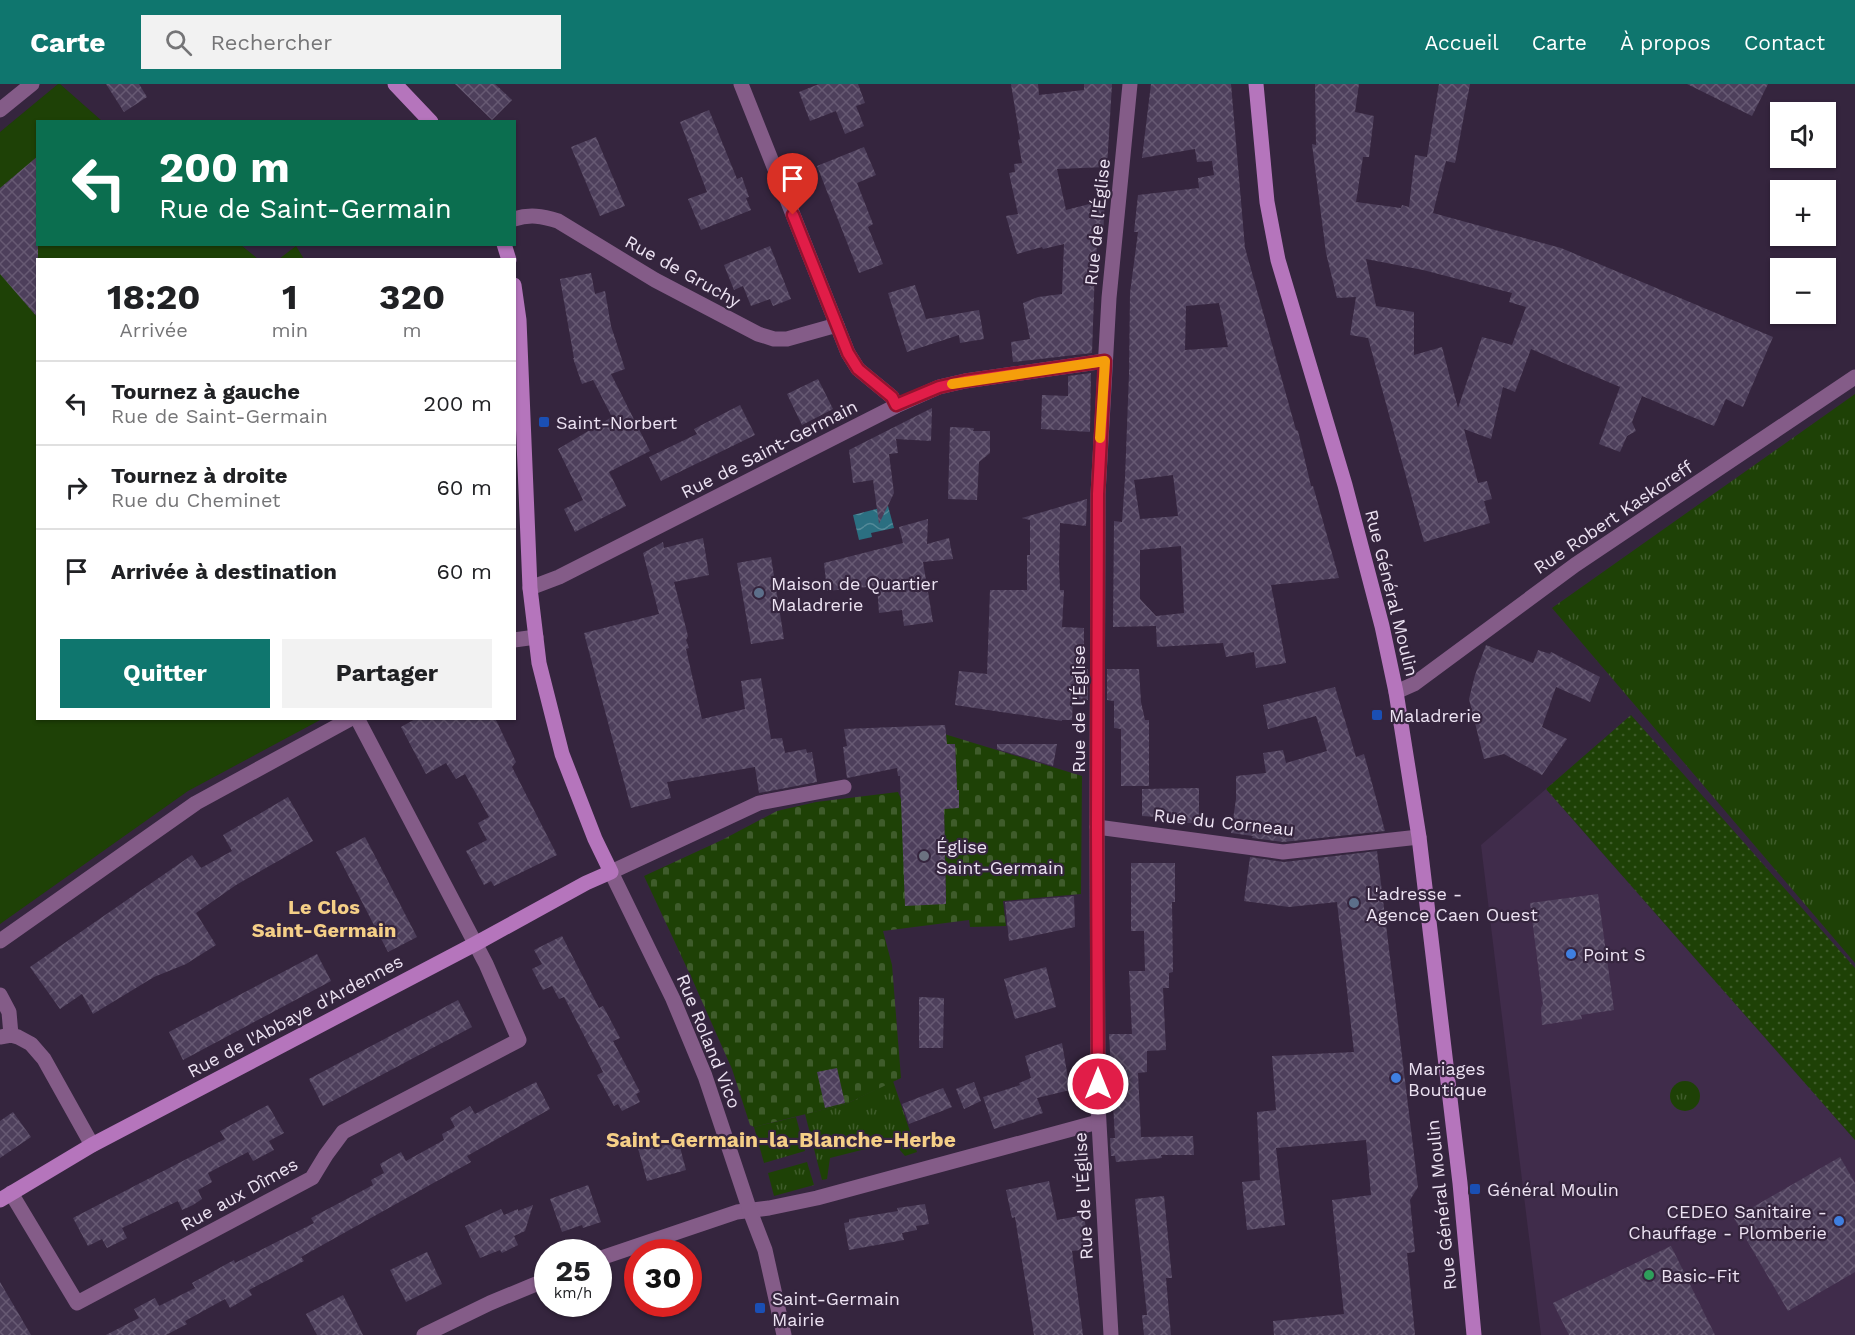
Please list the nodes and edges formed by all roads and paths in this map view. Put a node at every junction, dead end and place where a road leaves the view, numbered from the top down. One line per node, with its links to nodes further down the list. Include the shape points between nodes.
1 (32, 84): 6 (street)
2 (395, 84): 7 (street)
3 (741, 84): 10 (street)
4 (1130, 84): 11 (street, Rue de l'Église)
5 (1256, 84): 17 (street, Rue Général Moulin, via 1267,202 1278,260 1345,485)
6 (0, 110)
7 (429, 120)
8 (516, 218): 10 (street, Rue de Gruchy, via 526,215 558,221 655,280 758,334 787,339)
9 (516, 299): 14 (street)
10 (837, 325): 13 (street, via 858,369 892,397)
11 (1105, 361): 13 (street, Rue de Saint-Germain, via 965,381); 21 (street, Rue de l'Église, via 1098,494)
12 (1855, 376): 17 (street, Rue Robert Kaskoreff, via 1575,565 1414,684)
13 (896, 405): 14 (street, Rue de Saint-Germain, via 711,501)
14 (530, 588): 15 (street)
15 (536, 637): 16 (street); 23 (street, via 562,754)
16 (516, 640)
17 (1395, 692): 22 (street, Rue Général Moulin)
18 (350, 720): 24 (street, via 196,803)
19 (355, 720): 25 (street)
20 (844, 787): 23 (street, via 759,803)
21 (1097, 827): 22 (street, Rue du Corneau, via 1283,852); 28 (street, Rue de l'Église)
22 (1419, 837): 37 (street, Rue Général Moulin)
23 (611, 872): 25 (street, Rue de l'Abbaye d'Ardennes); 31 (street, Rue Roland Vico, via 692,1041)
24 (0, 941)
25 (475, 944): 29 (street, Rue de l'Abbaye d'Ardennes); 30 (street, Rue aux Dîmes, via 519,1040 343,1132 312,1178 77,1303)
26 (0, 995): 27 (street, via 9,1012)
27 (6, 1036): 29 (street, via 31,1044 44,1059)
28 (1098, 1122): 31 (street, via 817,1198); 36 (street, Rue de l'Église)
29 (92, 1145): 30 (street, Rue de l'Abbaye d'Ardennes)
30 (5, 1197)
31 (750, 1211): 32 (street); 35 (street, Rue Roland Vico, via 775,1286)
32 (612, 1254)
33 (534, 1285): 34 (street)
34 (424, 1335)
35 (784, 1335)
36 (1111, 1335)
37 (1474, 1335)

